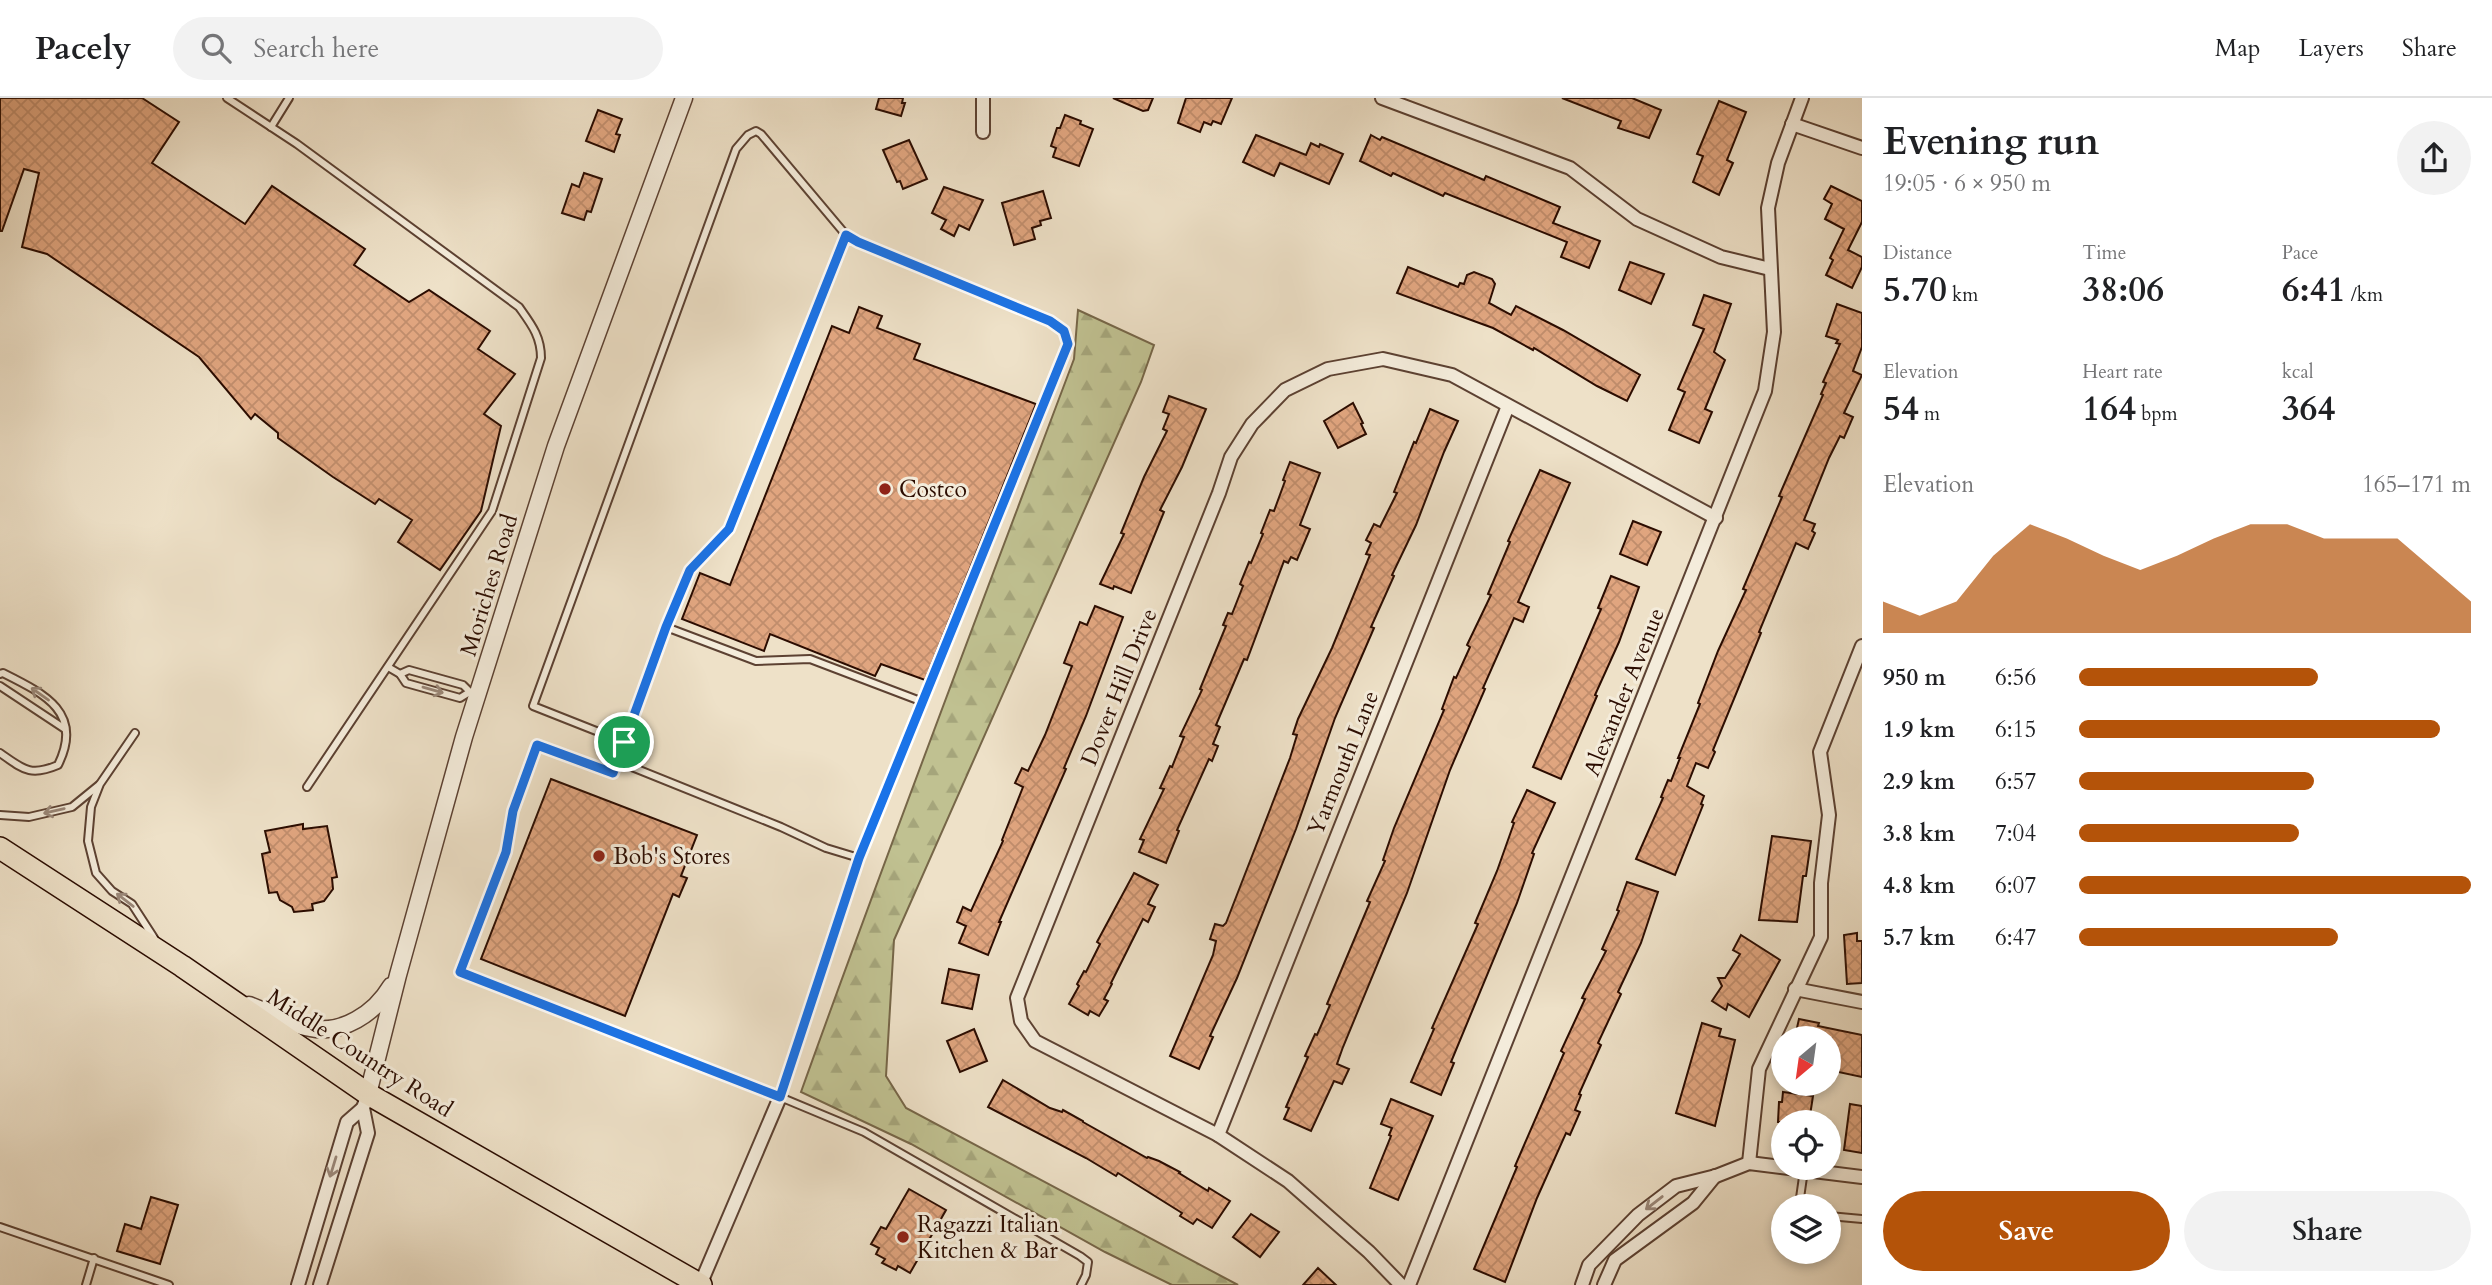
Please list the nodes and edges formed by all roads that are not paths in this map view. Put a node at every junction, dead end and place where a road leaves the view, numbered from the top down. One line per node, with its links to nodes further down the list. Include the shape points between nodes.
1 (227, 98): 8 (lane)
2 (289, 98): 8 (lane)
3 (684, 98): 21 (street, Moriches Road, via 556,446)
4 (983, 98): 9 (street)
5 (1382, 98): 12 (street, via 1570,168 1637,219 1721,257)
6 (1802, 98): 7 (street, Alexander Avenue)
7 (1792, 124): 10 (street); 12 (street, Alexander Avenue, via 1768,208)
8 (271, 127): 17 (lane, via 519,307 541,343 541,358 492,511)
9 (983, 132)
10 (1862, 148)
11 (846, 235): 15 (lane, via 729,529 690,570); 22 (lane, via 1050,321 1064,331 1068,344); 25 (lane, via 761,134 748,135 736,149 533,706)
12 (1770, 269): 14 (street, Alexander Avenue, via 1774,332 1765,391)
13 (1508, 406): 14 (street, Dover Hill Drive); 40 (street, Yarmouth Lane); 40 (street, Dover Hill Drive, via 1452,375 1383,359 1328,369 1285,390 1252,424 1231,457 1017,998 1021,1021 1035,1041)
14 (1716, 518): 57 (street, Alexander Avenue)
15 (666, 627): 22 (lane, via 756,661 810,659); 25 (lane)
16 (1862, 646): 35 (street, via 1819,752 1829,816 1821,883 1821,937)
17 (388, 667): 19 (lane); 29 (lane)
18 (0, 674): 23 (lane, one-way to 18, via 64,715 56,705 24,683)
19 (400, 674): 21 (lane, via 409,670 463,685); 21 (lane, one-way to 21, via 406,682 460,698)
20 (0, 686): 23 (lane)
21 (473, 694): 34 (street, Moriches Road)
22 (923, 702): 32 (lane)
23 (65, 729): 26 (lane, via 67,746 58,765 41,772 23,768)
24 (135, 733): 28 (lane)
25 (624, 742): 27 (lane)
26 (0, 753)
27 (617, 761): 32 (lane); 38 (lane, via 613,773 537,745 513,811 506,852 460,972)
28 (100, 784): 30 (lane, one-way to 30, via 72,807 29,817); 33 (lane, one-way to 28, via 132,904 96,873 88,841 91,807)
29 (307, 787)
30 (0, 815)
31 (0, 848): 33 (main road, Middle Country Road)
32 (859, 858): 38 (lane)
33 (165, 955): 36 (main road, Middle Country Road)
34 (398, 975): 36 (street, via 383,1000 350,1024 334,1028 310,1028); 39 (street, Moriches Road)
35 (1795, 989): 37 (street); 41 (street, via 1759,1069)
36 (225, 996): 39 (main road, Middle Country Road)
37 (1862, 1002)
38 (780, 1097): 54 (street); 55 (lane, via 864,1132 1080,1256 1088,1262)
39 (365, 1101): 52 (street, one-way to 52, via 347,1122); 53 (street, via 368,1133); 54 (main road, Middle Country Road)
40 (1218, 1135): 56 (street, Dover Hill Drive, via 1288,1181)
41 (1749, 1163): 42 (street); 44 (street)
42 (1771, 1166)
43 (1841, 1174): 45 (street)
44 (1716, 1176): 58 (street, one-way to 58, via 1676,1186 1638,1215 1590,1265); 59 (street, via 1693,1203 1615,1260)
45 (1862, 1177)
46 (1841, 1217): 47 (lane)
47 (1862, 1219)
48 (0, 1227): 49 (lane)
49 (94, 1258): 50 (lane); 51 (lane)
50 (86, 1285)
51 (169, 1285)
52 (298, 1285)
53 (320, 1285)
54 (701, 1285)
55 (1081, 1285)
56 (1401, 1285)
57 (1409, 1285)
58 (1581, 1285)
59 (1604, 1285)

